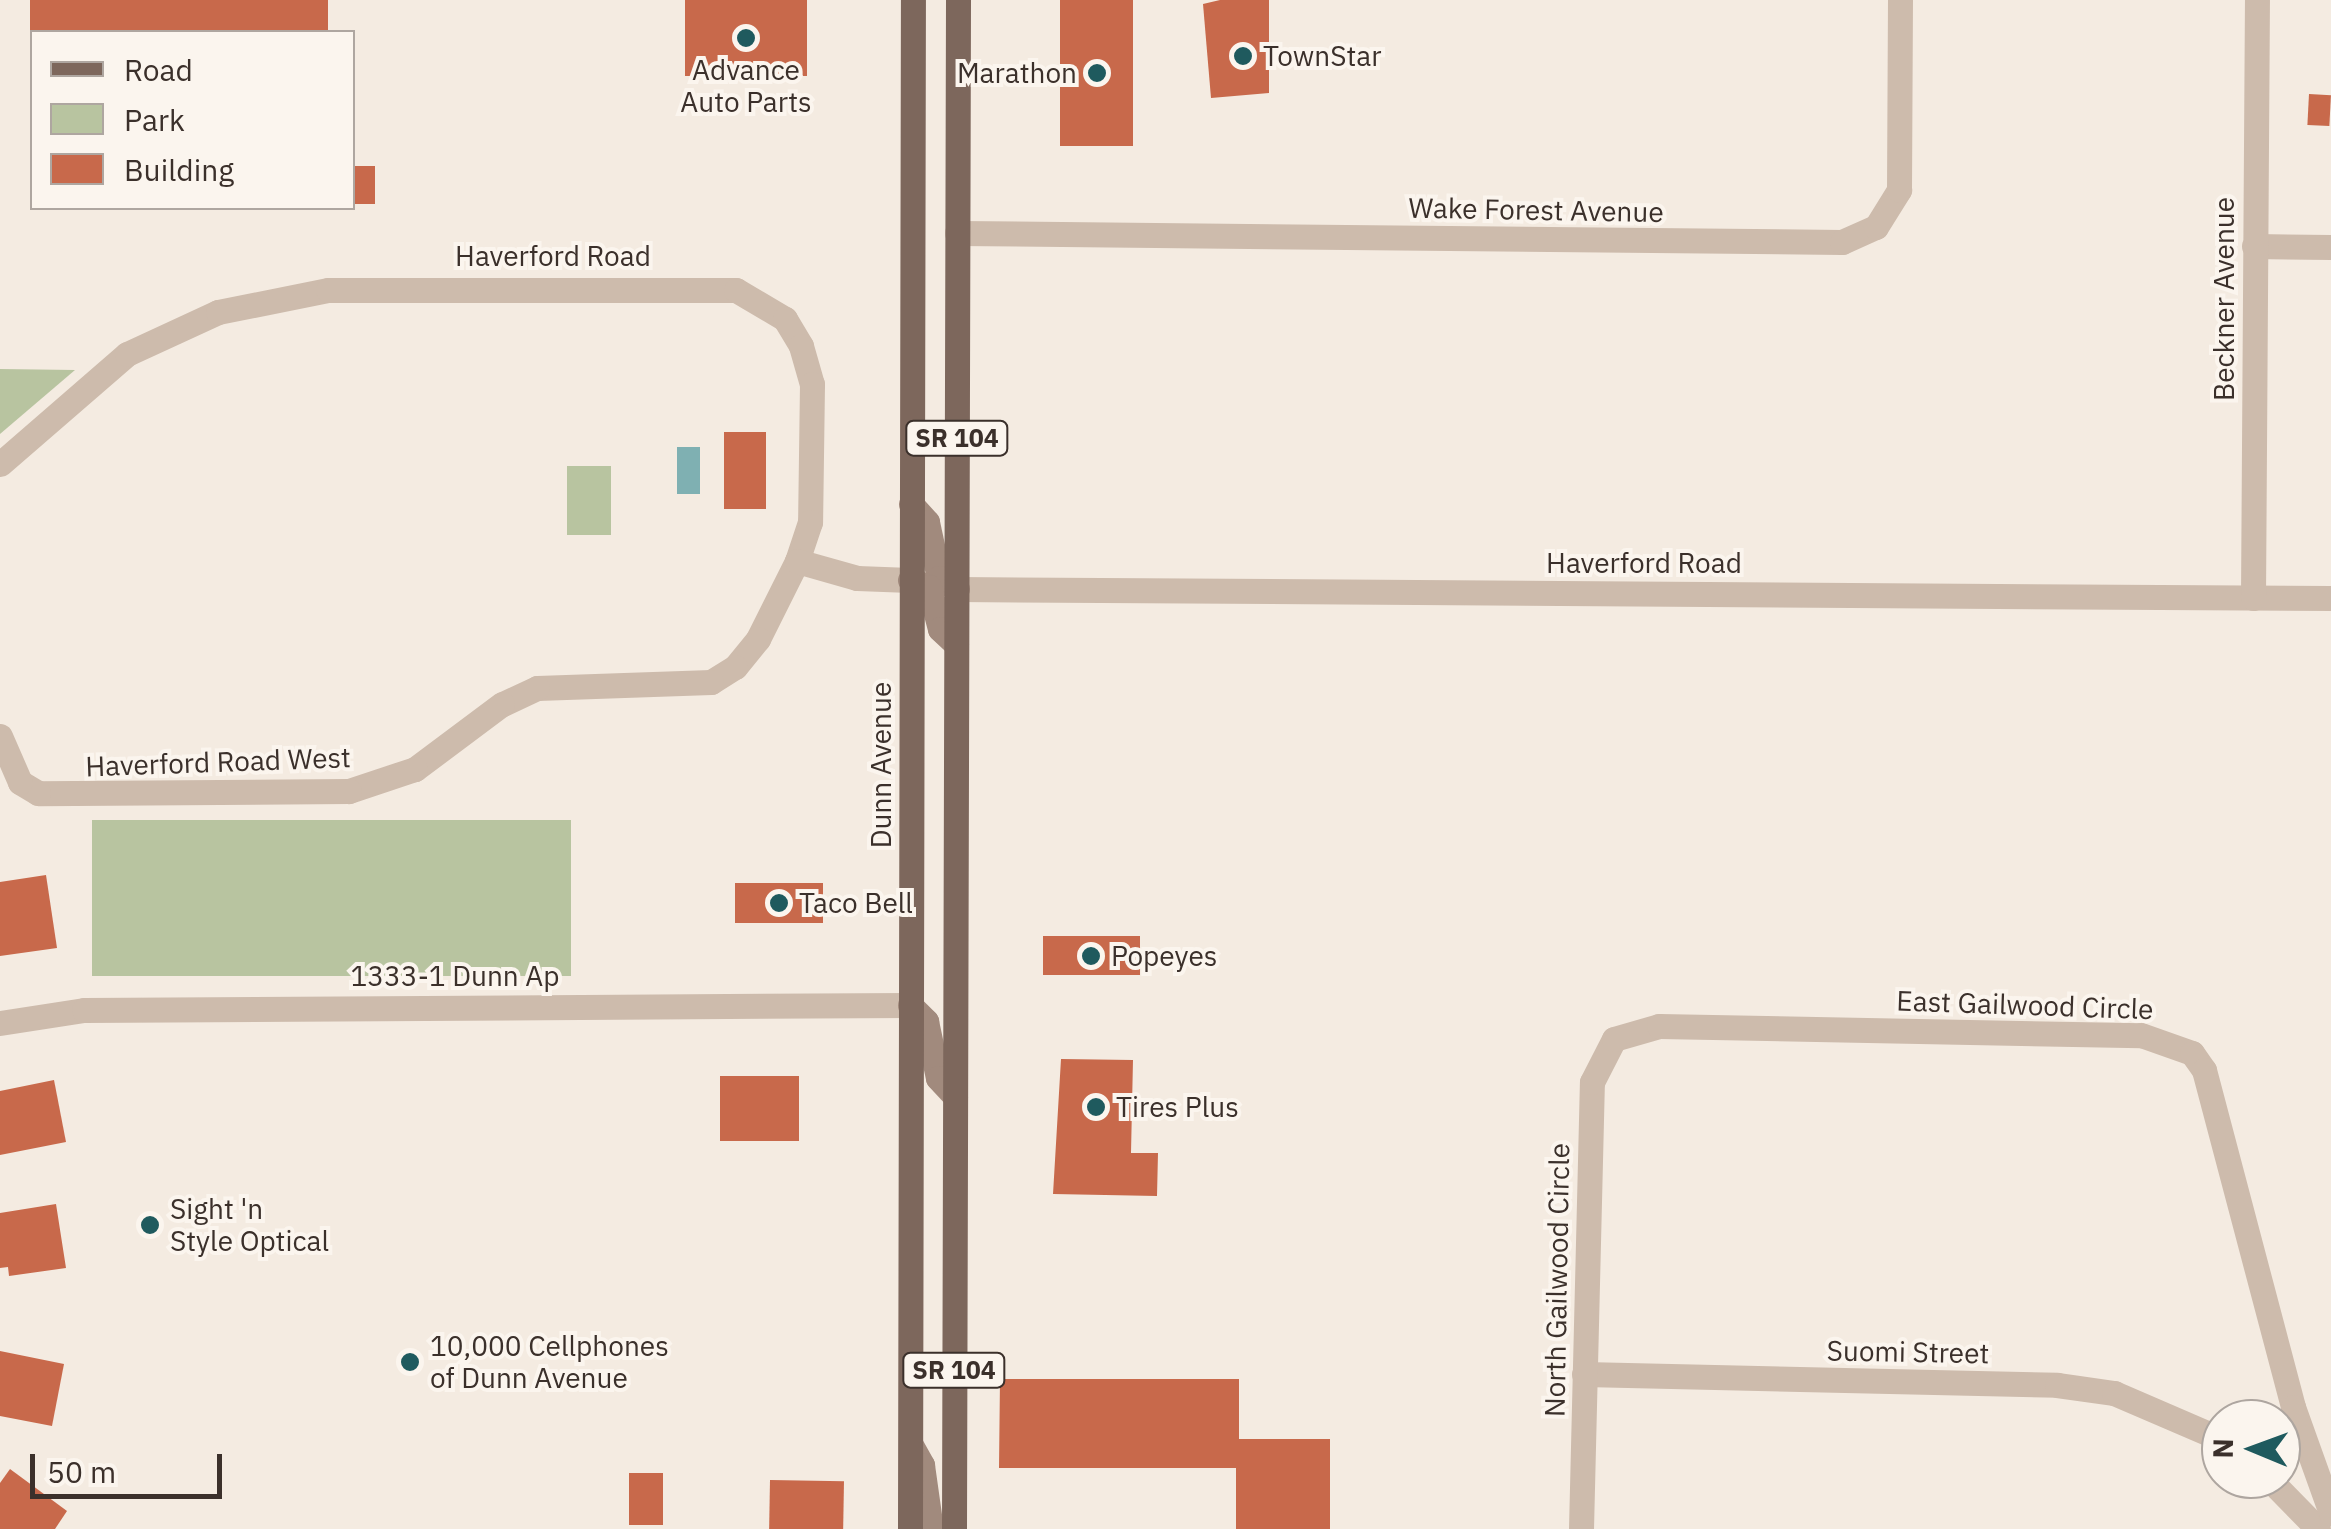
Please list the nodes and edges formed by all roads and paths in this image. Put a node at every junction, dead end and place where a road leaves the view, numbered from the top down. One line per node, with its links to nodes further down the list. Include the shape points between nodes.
1 (912, 0): 9 (main road, Dunn Avenue / SR 104)
2 (958, 0): 5 (main road, SR 104)
3 (1900, 0): 5 (street, Wake Forest Avenue, via 1899,190 1876,227 1842,242)
4 (2257, 0): 6 (street, Beckner Avenue)
5 (957, 233): 12 (main road, SR 104)
6 (2254, 246): 7 (street); 13 (street, Beckner Avenue)
7 (2331, 246)
8 (0, 464): 10 (street, Haverford Road, via 127,354 218,312 279,296 450,286 714,286 761,302 784,320 808,364 810,522)
9 (911, 504): 11 (main road, Dunn Avenue / SR 104); 12 (main road, via 928,522 939,578)
10 (798, 561): 11 (street, via 857,578); 16 (street, Haverford Road West, via 758,639 735,667 711,682 537,688 502,704 416,768 367,788 38,794 20,782)
11 (910, 580): 15 (main road, via 929,587 940,629); 17 (main road, Dunn Avenue / SR 104)
12 (956, 589): 13 (street, Haverford Road); 15 (main road, SR 104)
13 (2253, 598): 14 (street, Haverford Road)
14 (2331, 598)
15 (956, 644): 20 (main road, SR 104)
16 (0, 736)
17 (910, 1005): 18 (street, 1333-1 Dunn Ap, via 121,1010); 20 (main road, via 926,1021 938,1078); 24 (main road, Dunn Avenue / SR 104)
18 (0, 1023)
19 (1614, 1039): 21 (street, North Gailwood Circle, via 1592,1082); 22 (street, East Gailwood Circle, via 1659,1026 2141,1035 2178,1044 2204,1070)
20 (955, 1096): 30 (main road, SR 104)
21 (1584, 1374): 23 (street, Suomi Street, via 2057,1385 2114,1393); 31 (street, North Gailwood Circle)
22 (2283, 1399)
23 (2201, 1430)
24 (910, 1445): 28 (main road, Dunn Avenue / SR 104); 29 (main road, via 922,1464)
25 (2301, 1446): 27 (street, East Gailwood Circle)
26 (2289, 1499): 32 (street)
27 (2331, 1512)
28 (910, 1529)
29 (931, 1529)
30 (954, 1529)
31 (1581, 1529)
32 (2318, 1529)

